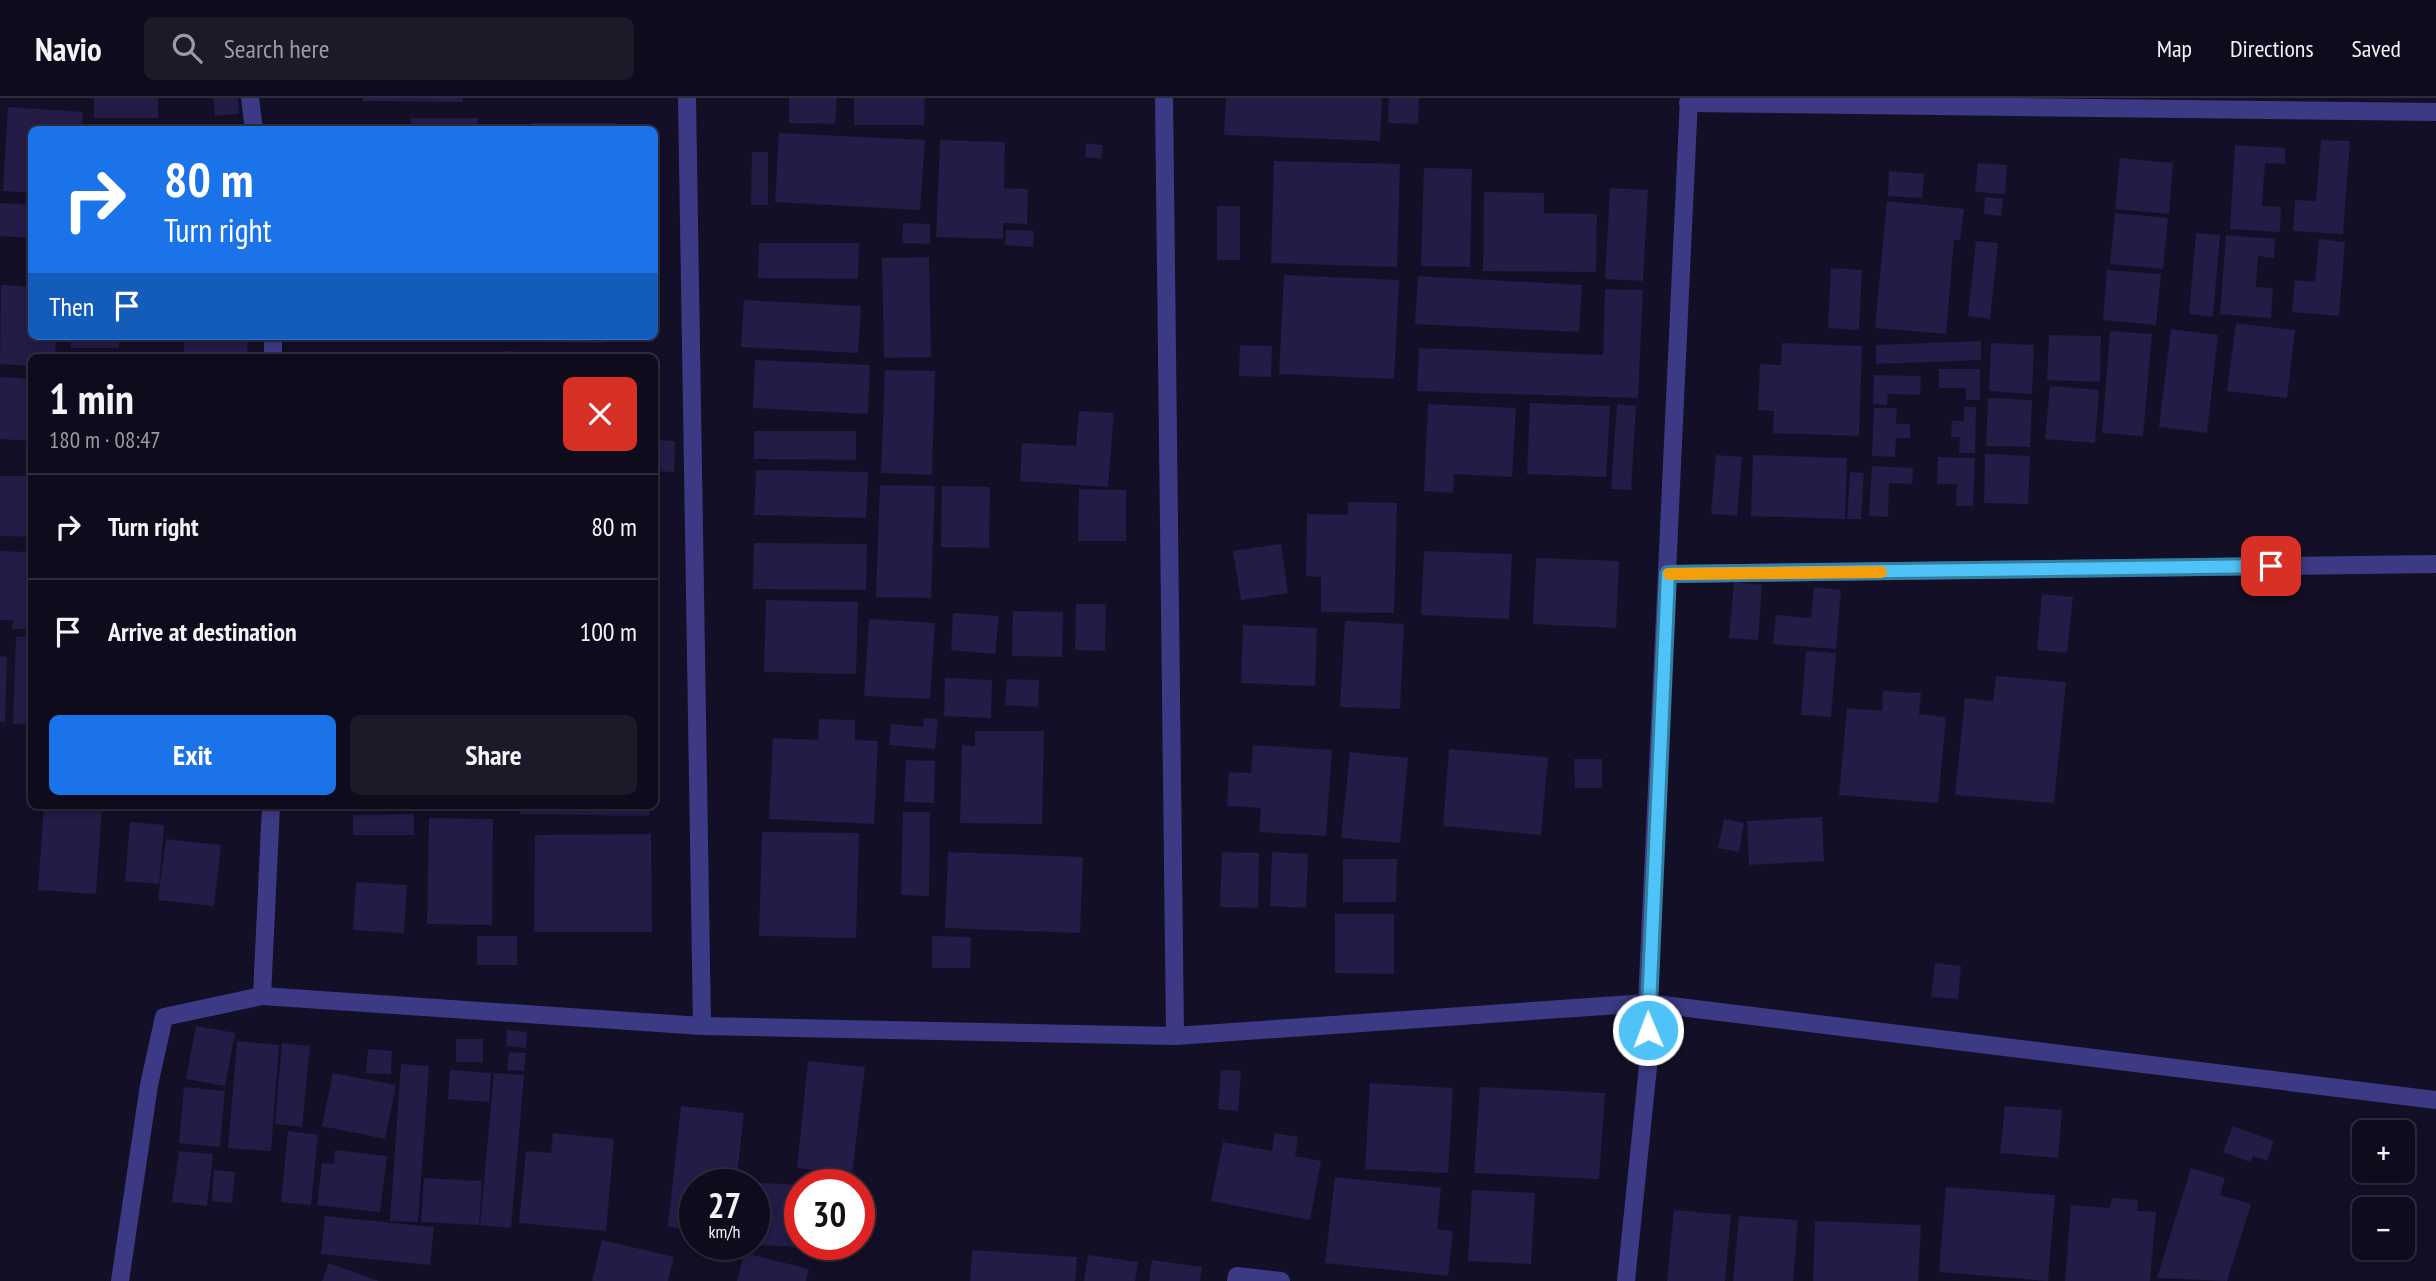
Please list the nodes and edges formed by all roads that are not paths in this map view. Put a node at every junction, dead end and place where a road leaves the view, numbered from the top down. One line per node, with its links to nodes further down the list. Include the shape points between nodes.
1 (250, 98): 6 (street)
2 (687, 98): 12 (street)
3 (1164, 98): 13 (street)
4 (1689, 101): 5 (street); 8 (street)
5 (2436, 112)
6 (254, 126)
7 (2436, 564): 8 (street)
8 (1668, 574): 11 (street)
9 (271, 809): 10 (street)
10 (262, 996): 12 (street); 15 (street, via 164,1017)
11 (1647, 1003): 13 (street); 14 (street); 18 (street, via 1649,1057)
12 (702, 1026): 13 (street)
13 (1175, 1036)
14 (2436, 1100)
15 (120, 1281)
16 (1236, 1281): 17 (street, via 1237,1276)
17 (1281, 1281)
18 (1626, 1281)

